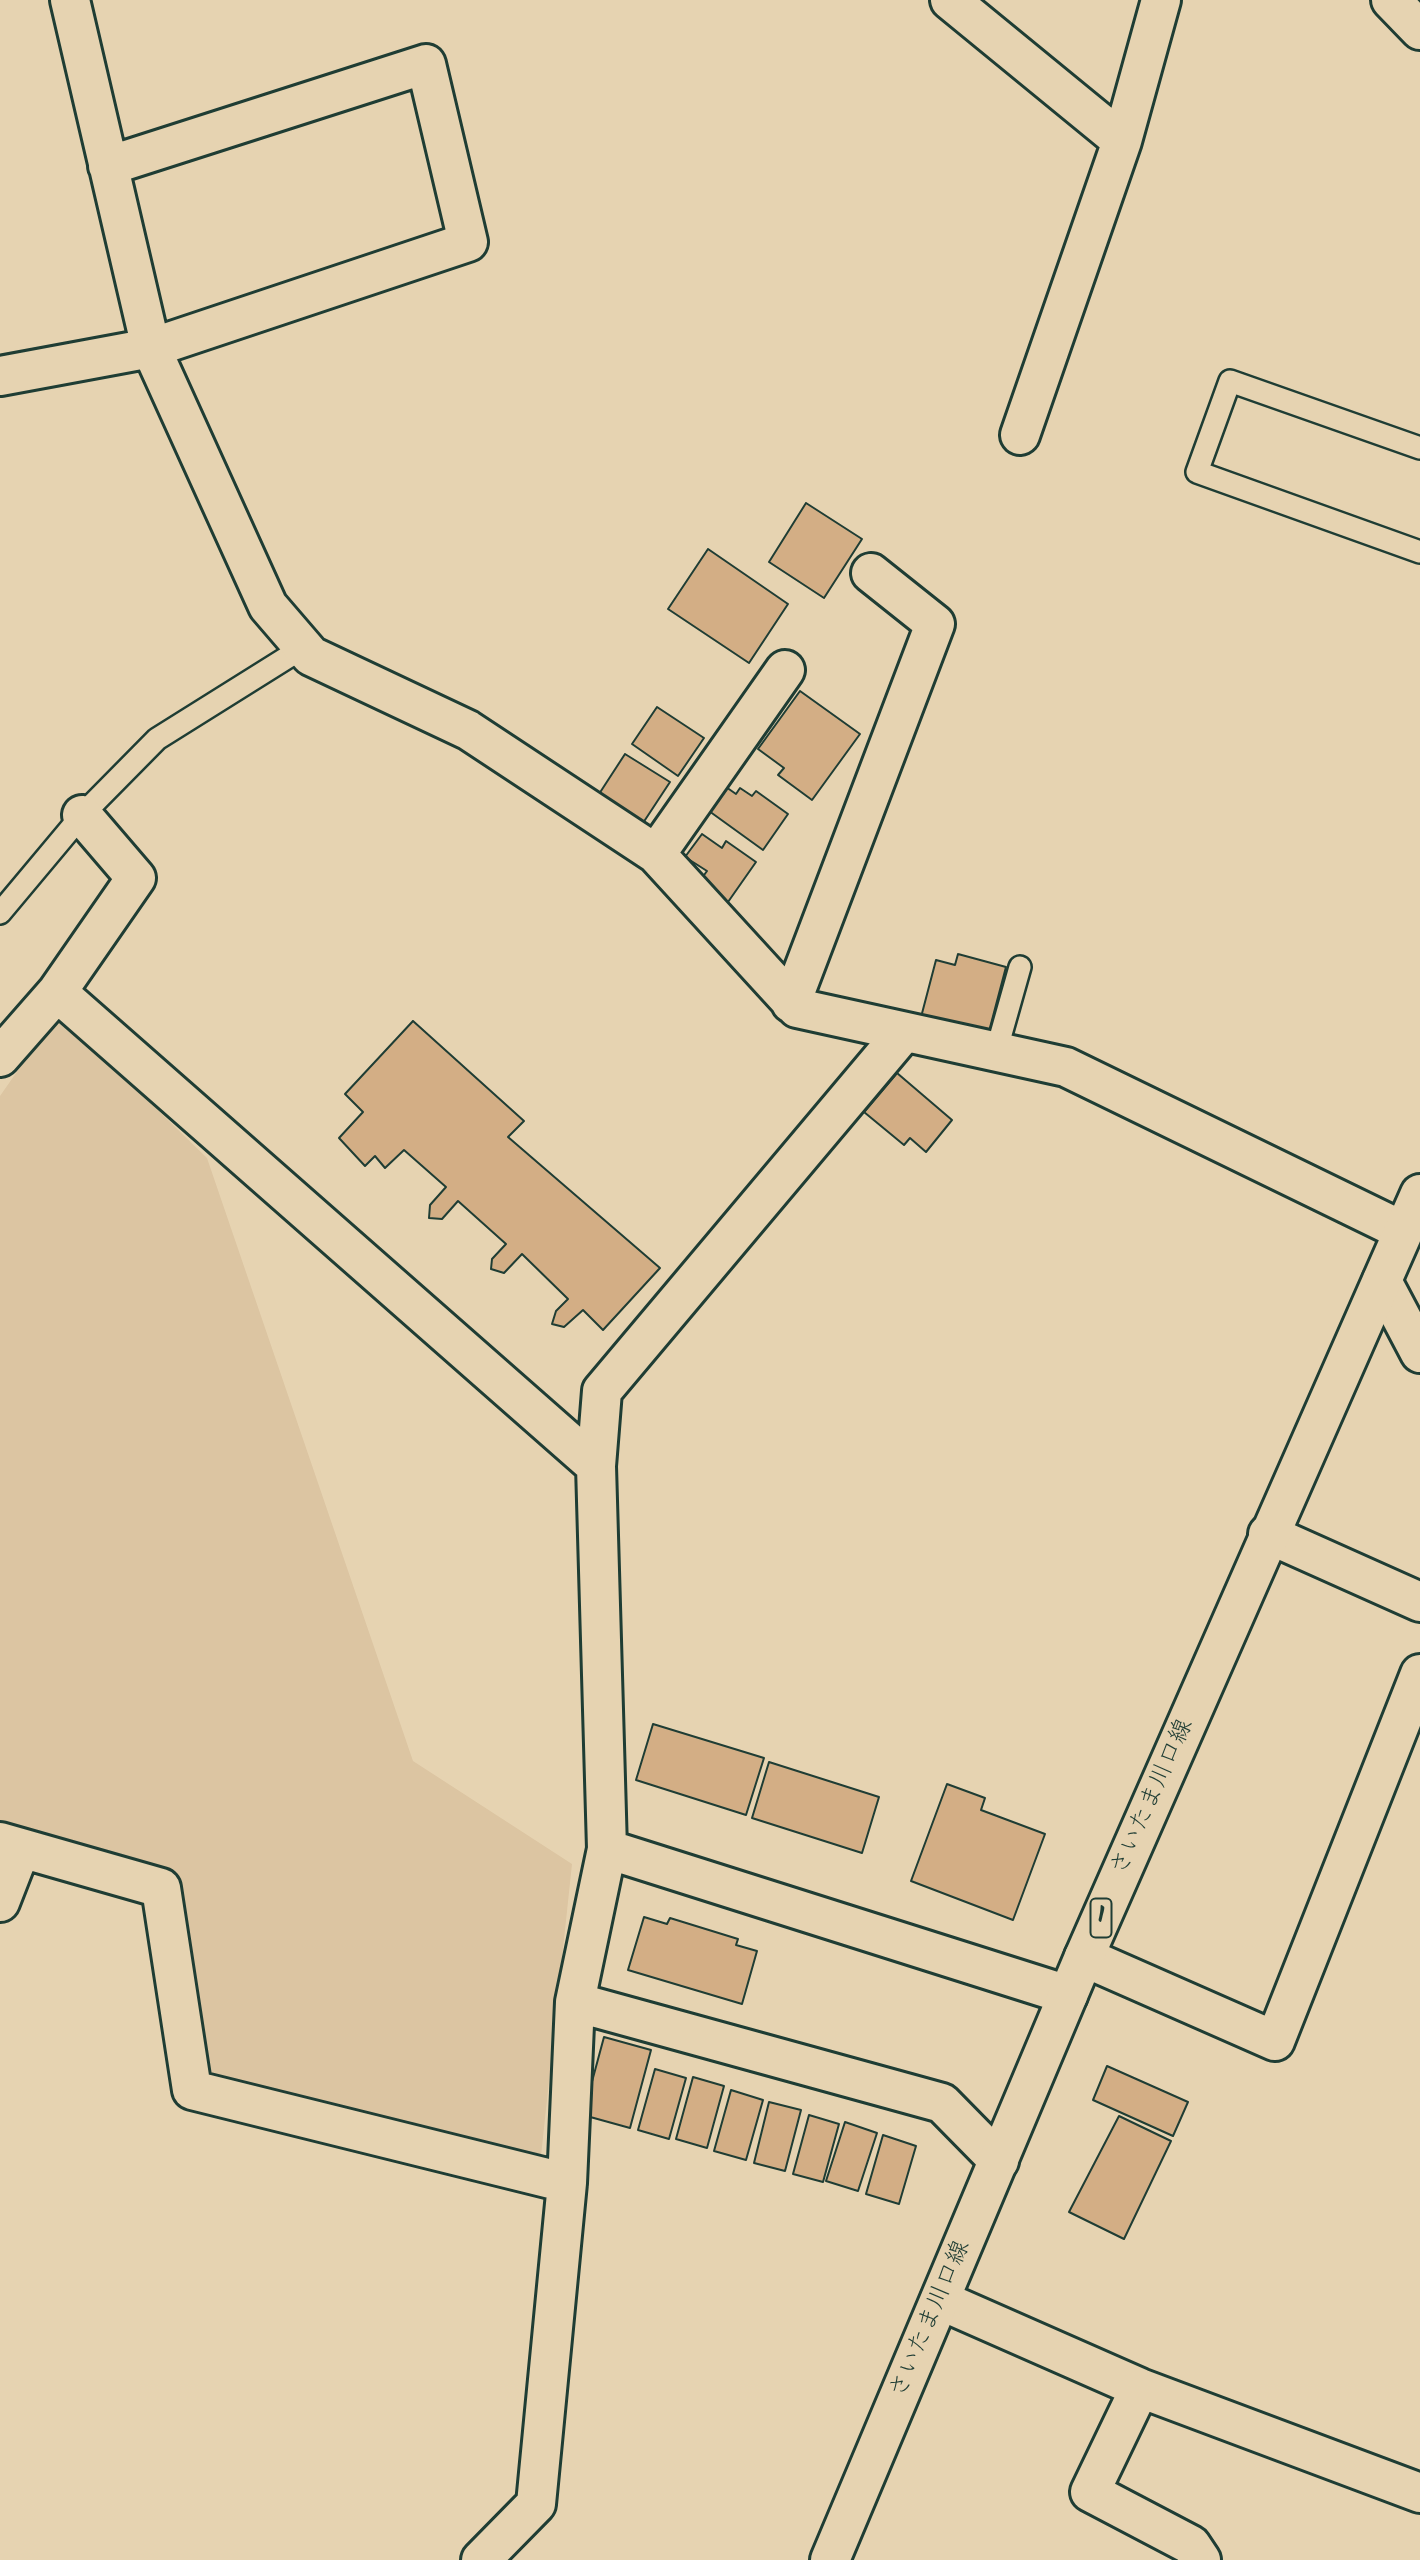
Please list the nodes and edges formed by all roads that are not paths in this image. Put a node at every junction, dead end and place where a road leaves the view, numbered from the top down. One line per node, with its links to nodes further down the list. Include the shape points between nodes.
1 (69, 0): 7 (street)
2 (950, 0): 6 (street)
3 (1161, 0): 6 (street)
4 (1391, 0): 5 (street)
5 (1420, 30)
6 (1122, 141): 10 (street)
7 (108, 166): 8 (street); 8 (street, via 426,64 468,242)
8 (150, 348): 9 (street); 14 (street, via 268,606)
9 (0, 376)
10 (1020, 435)
11 (1420, 449): 12 (lane, via 1230,381 1197,472)
12 (1418, 545)
13 (871, 573): 21 (street, via 935,625)
14 (304, 648): 16 (lane, via 157,739); 17 (street, via 311,656 468,730)
15 (785, 670): 17 (street)
16 (82, 816): 18 (lane); 20 (street, via 136,878)
17 (656, 854): 21 (street)
18 (0, 914)
19 (1020, 967): 23 (lane)
20 (57, 992): 24 (street); 29 (street)
21 (791, 1003): 22 (street)
22 (904, 1032): 23 (street); 29 (street, via 602,1391)
23 (996, 1052): 26 (street, via 1066,1067)
24 (0, 1057)
25 (1420, 1194): 26 (street, さいたま川口線 / 1)
26 (1403, 1231): 27 (street, さいたま川口線 / 1)
27 (1382, 1281): 28 (street); 30 (street, さいたま川口線 / 1)
28 (1420, 1353)
29 (596, 1466): 34 (street)
30 (1268, 1534): 31 (street); 36 (street, さいたま川口線 / 1)
31 (1420, 1602)
32 (1420, 1674): 36 (street, via 1275,2040)
33 (10, 1845): 35 (street); 40 (street, via 161,1888 192,2090)
34 (607, 1849): 37 (street); 38 (street)
35 (0, 1902)
36 (1084, 1957): 37 (street, さいたま川口線 / 1)
37 (1068, 1995): 39 (street, さいたま川口線 / 1)
38 (575, 2002): 39 (street, via 942,2103); 40 (street)
39 (999, 2161): 41 (street, さいたま川口線 / 1)
40 (567, 2183): 45 (street, via 536,2504)
41 (940, 2300): 42 (street); 44 (street, さいたま川口線 / 1)
42 (1140, 2388): 43 (street); 46 (street, via 1090,2492 1191,2545)
43 (1420, 2493)
44 (835, 2558)
45 (481, 2560)
46 (1202, 2560)

